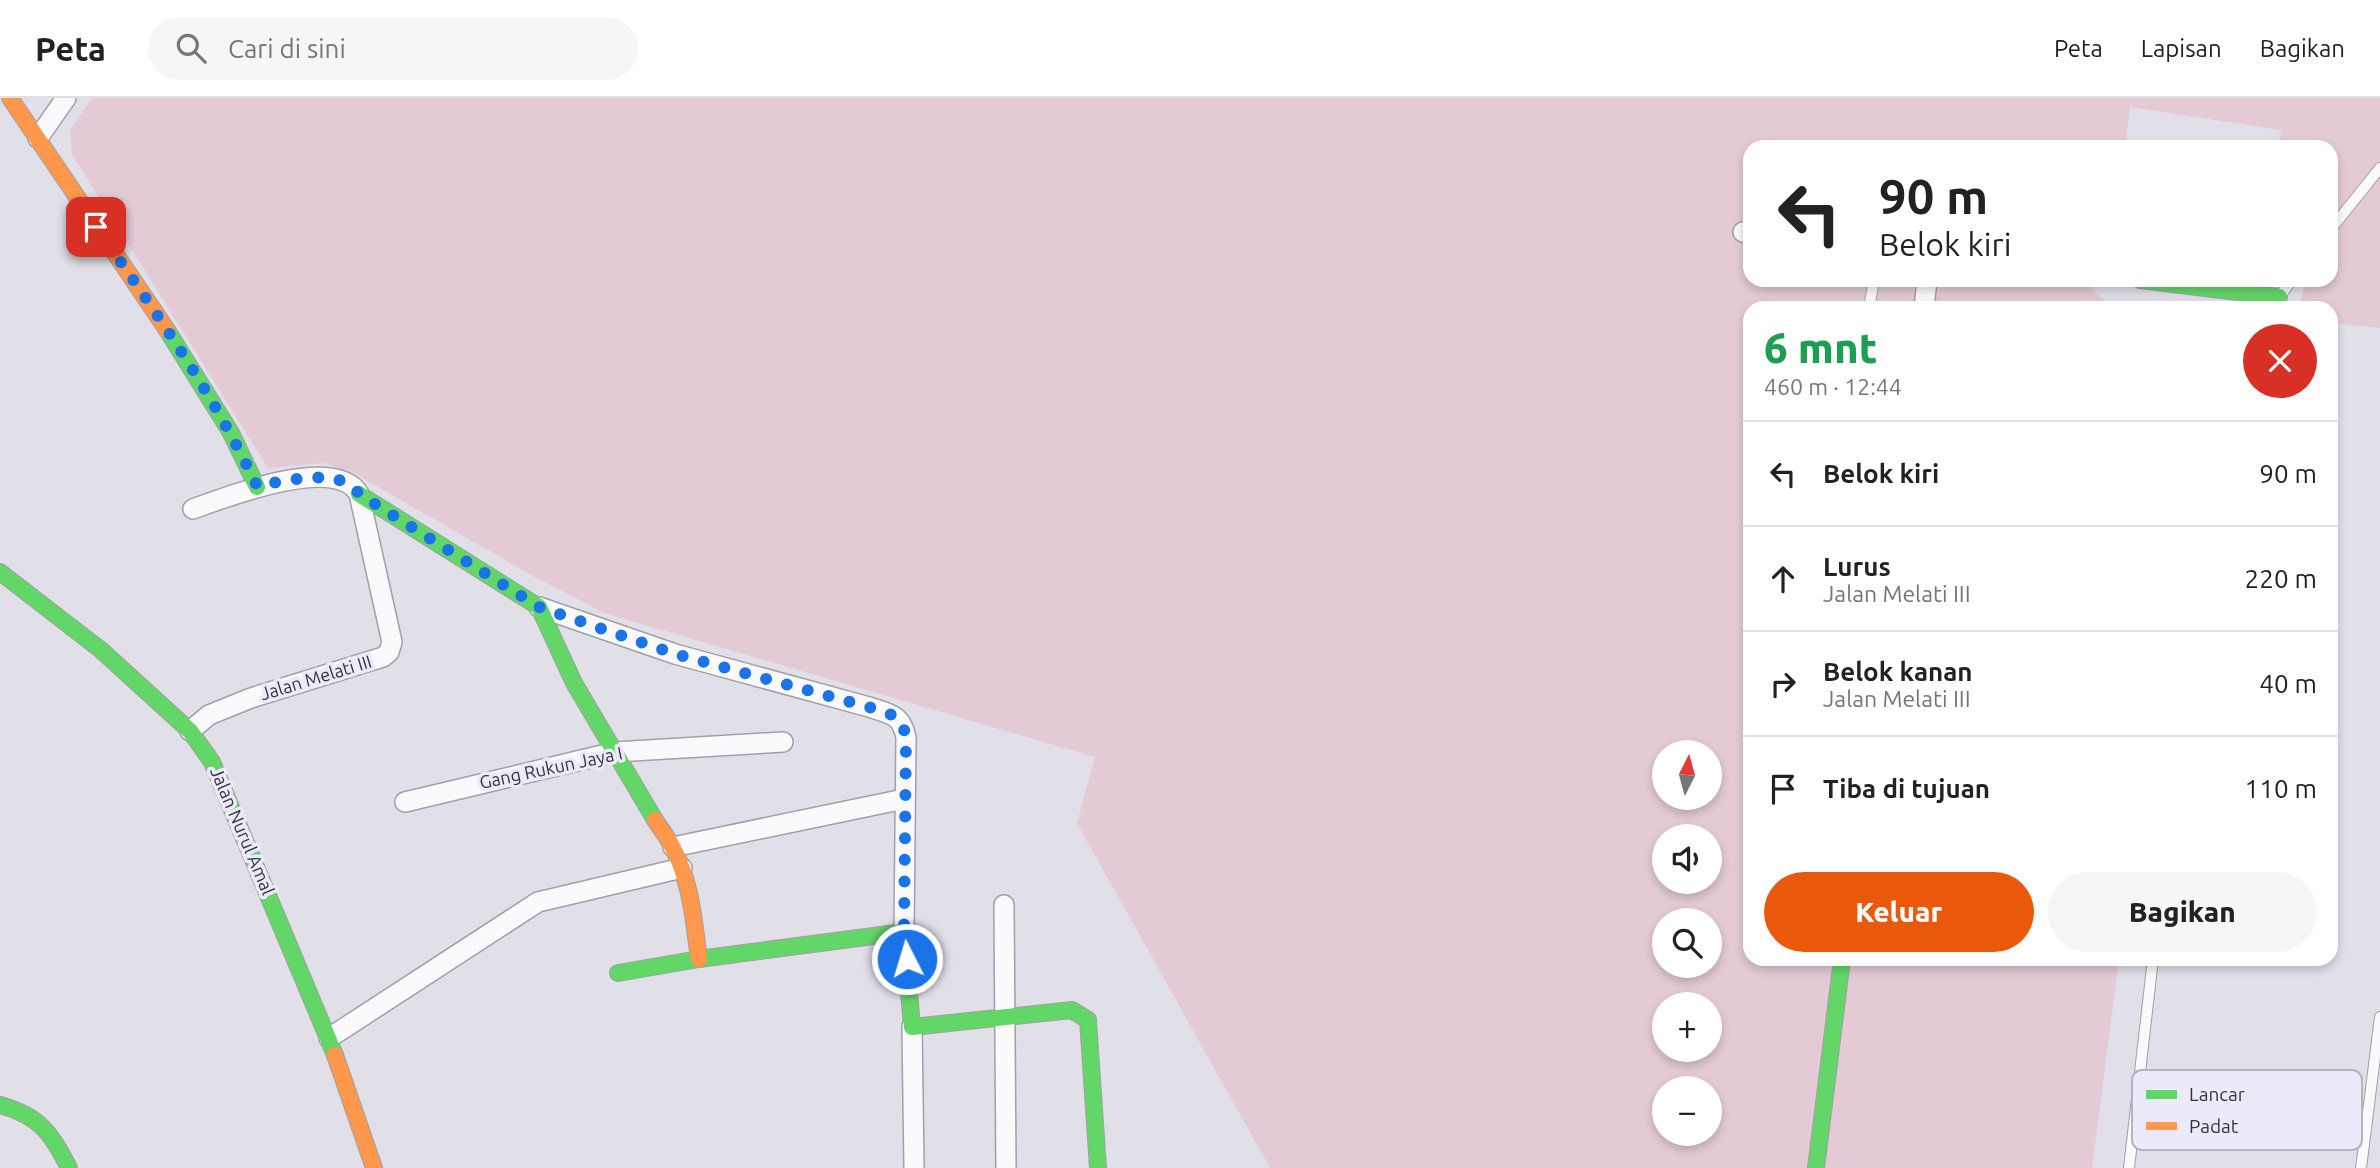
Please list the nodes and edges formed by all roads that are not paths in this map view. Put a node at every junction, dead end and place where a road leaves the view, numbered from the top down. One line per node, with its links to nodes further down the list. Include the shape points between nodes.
1 (10, 98): 3 (street)
2 (66, 98): 3 (street)
3 (38, 138): 8 (street, via 181,351)
4 (2380, 168): 5 (lane)
5 (2338, 220)
6 (2184, 287): 7 (street)
7 (2271, 301)
8 (257, 486): 9 (street, via 328,479 351,485); 10 (street)
9 (359, 494): 12 (street); 13 (street, Jalan Melati III, via 390,629 389,652 209,715)
10 (193, 509)
11 (0, 572): 13 (street, Jalan Nurul Amal, via 87,637)
12 (539, 607): 15 (street, via 574,683); 16 (street, via 675,654 892,715 902,723 906,737)
13 (190, 731): 29 (street, Jalan Nurul Amal, via 212,762)
14 (783, 742): 15 (street, Gang Rukun Jaya I)
15 (615, 752): 17 (street, Gang Rukun Jaya I); 18 (street)
16 (904, 799): 18 (street); 21 (street)
17 (405, 802)
18 (673, 847): 19 (street)
19 (682, 868): 22 (street); 29 (street, via 538,902)
20 (1004, 905): 27 (street)
21 (904, 932): 22 (street); 28 (street)
22 (699, 959): 25 (street)
23 (1841, 966): 38 (street)
24 (2152, 966): 30 (lane)
25 (618, 973)
26 (2380, 1017): 40 (lane)
27 (1003, 1018): 28 (street); 36 (street); 37 (street, via 1072,1010 1088,1020)
28 (912, 1027): 35 (street)
29 (328, 1038): 34 (street, Jalan Nurul Amal)
30 (2140, 1070)
31 (0, 1105): 33 (street, via 38,1120 54,1137)
32 (2132, 1142): 39 (lane)
33 (69, 1168)
34 (374, 1168)
35 (914, 1168)
36 (1006, 1168)
37 (1098, 1168)
38 (1815, 1168)
39 (2129, 1168)
40 (2361, 1168)

